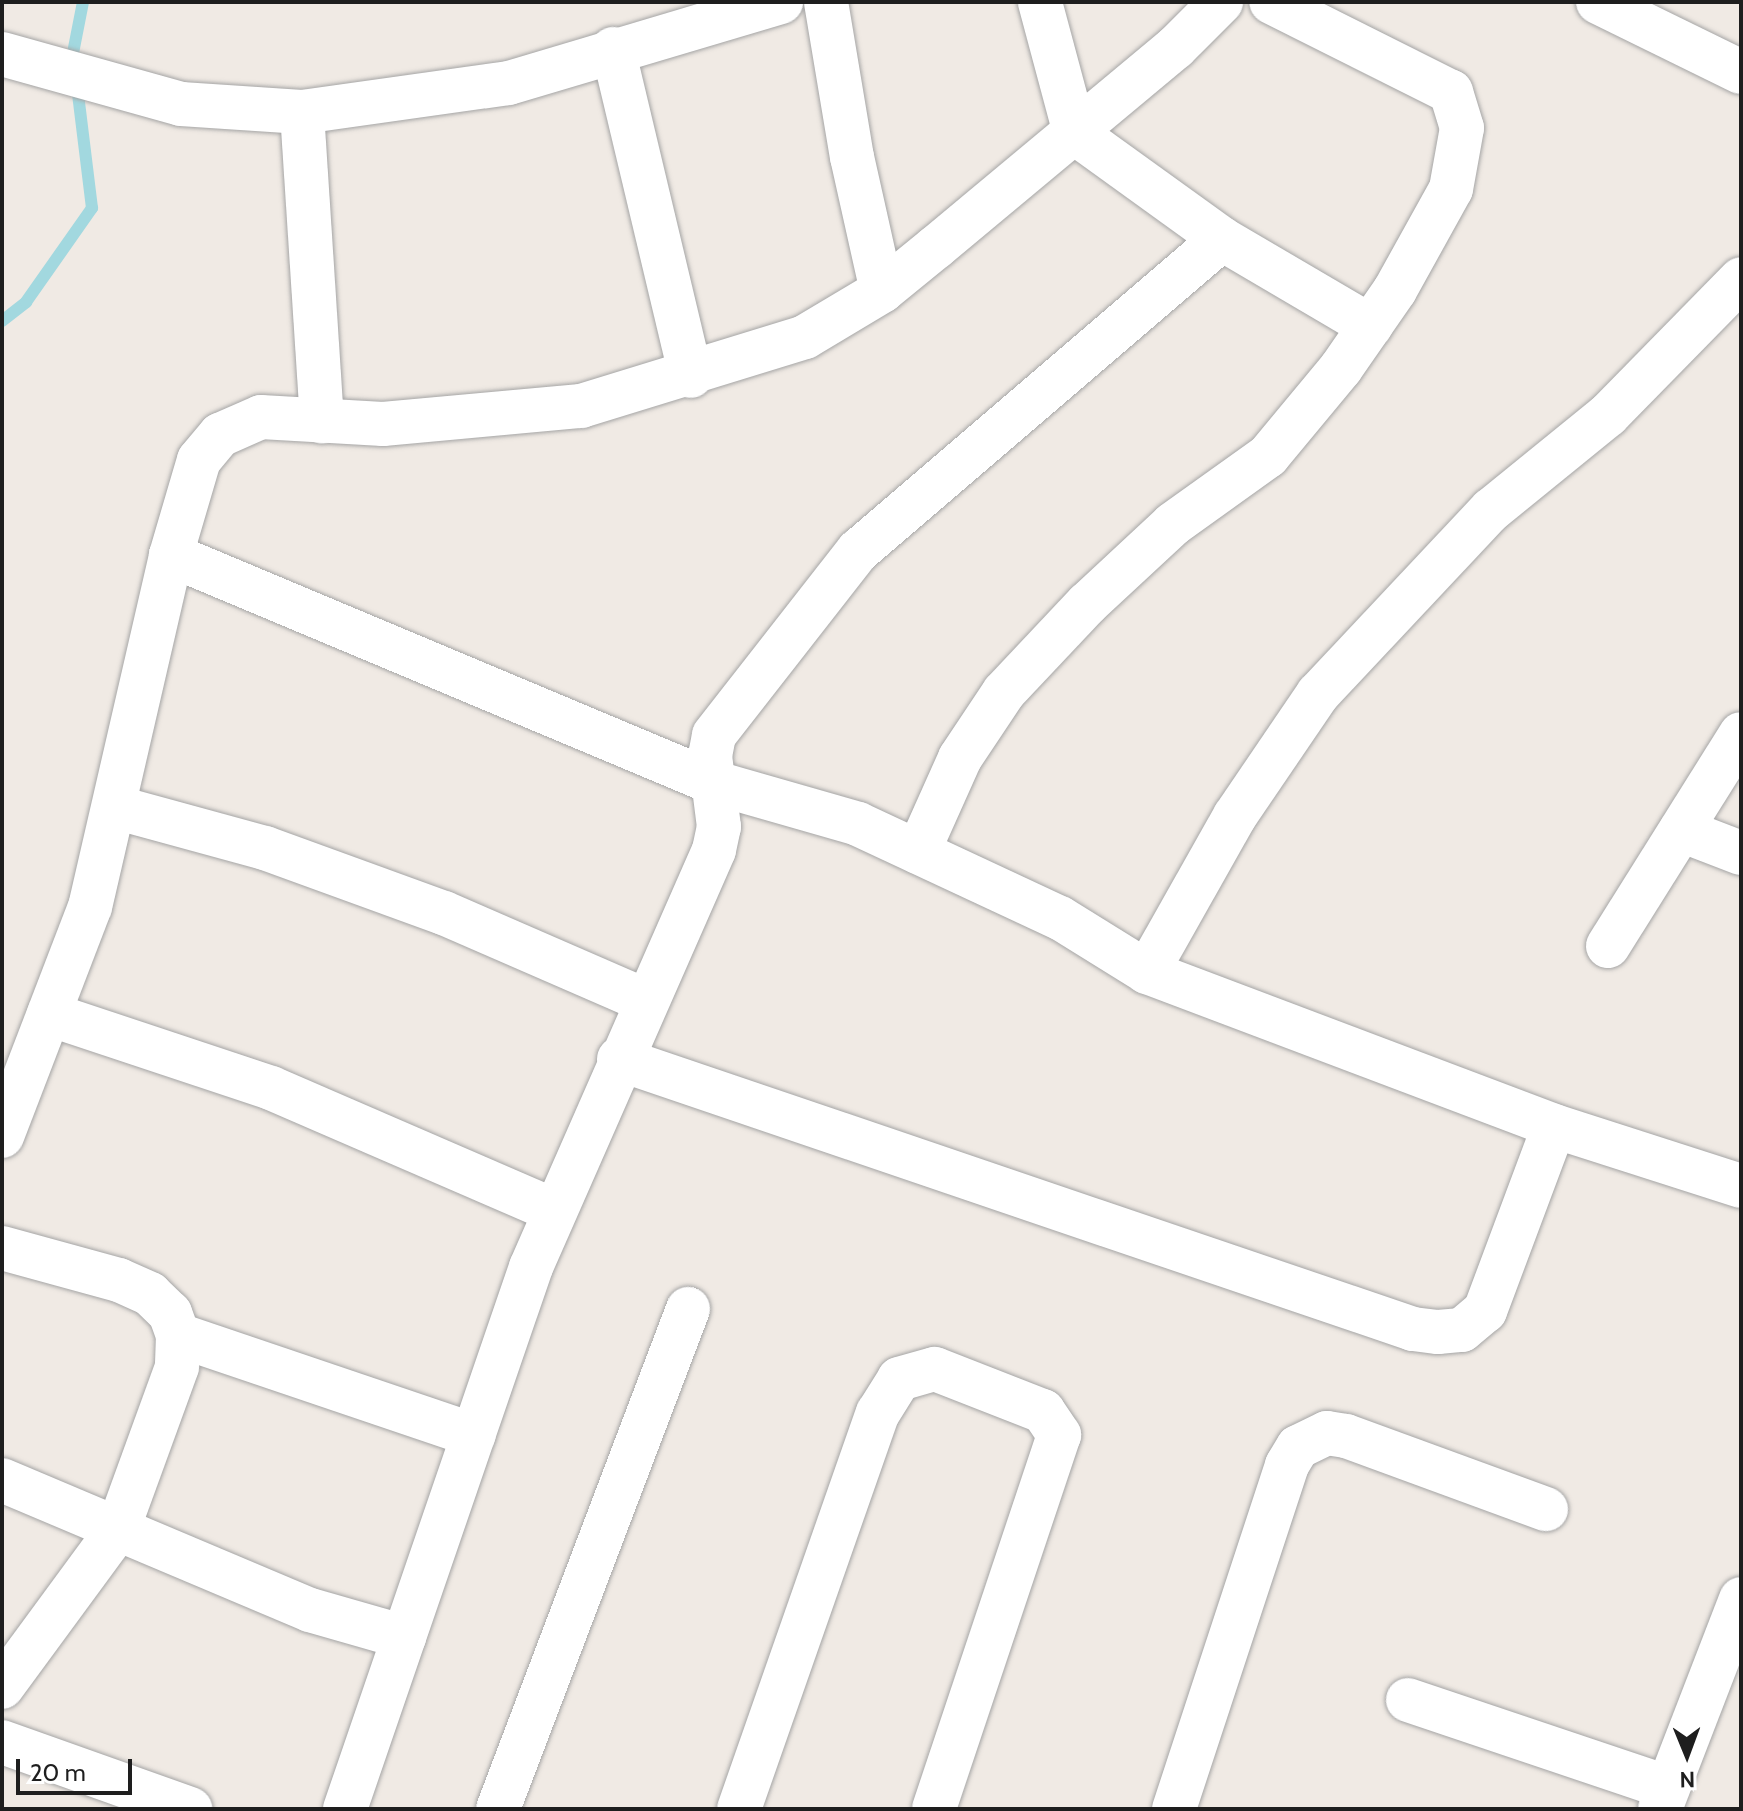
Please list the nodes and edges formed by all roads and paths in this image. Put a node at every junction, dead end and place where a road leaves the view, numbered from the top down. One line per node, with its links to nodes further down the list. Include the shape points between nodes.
1 (781, 2): 7 (street)
2 (826, 2): 13 (street)
3 (1040, 2): 11 (street)
4 (1221, 2): 11 (street)
5 (1271, 2): 15 (street, via 1430,78 1451,92 1459,108 1462,128 1451,189)
6 (1598, 2): 9 (street)
7 (613, 49): 10 (street, via 509,83); 16 (street)
8 (17, 58): 10 (street, via 181,104)
9 (1741, 72)
10 (302, 112): 17 (street)
11 (1075, 133): 12 (street); 13 (street)
12 (1222, 239): 15 (street); 20 (street, via 858,551 714,735)
13 (882, 291): 16 (street, via 805,337)
14 (1736, 295): 26 (street, via 1608,415 1491,510 1318,694 1235,816)
15 (1370, 326): 23 (street, via 1268,456 1173,524 1004,692 960,758)
16 (691, 376): 17 (street, via 581,406 383,424)
17 (322, 421): 18 (street, via 261,417 220,435 199,460)
18 (171, 555): 20 (street); 21 (street)
19 (1741, 734): 22 (street)
20 (712, 782): 23 (street, via 858,824); 27 (street, via 718,807 714,850)
21 (115, 807): 27 (street, via 265,848 444,913); 28 (street, via 90,907)
22 (1681, 830): 24 (street); 25 (street)
23 (918, 852): 26 (street, via 1060,918)
24 (1741, 853)
25 (1608, 946)
26 (1147, 972): 30 (street)
27 (644, 1000): 29 (street)
28 (49, 1014): 31 (street); 33 (street, via 271,1088)
29 (619, 1059): 30 (street, via 1413,1329 1438,1332 1462,1330 1485,1311); 33 (street)
30 (1554, 1126): 32 (street)
31 (2, 1136)
32 (1741, 1186)
33 (555, 1211): 37 (street)
34 (2, 1248): 36 (street, via 119,1280 150,1294 170,1313)
35 (688, 1309): 49 (street)
36 (178, 1335): 37 (street); 40 (street, via 177,1367)
37 (474, 1435): 42 (street)
38 (2, 1480): 40 (street)
39 (1546, 1509): 52 (street, via 1346,1436 1327,1433 1298,1447 1287,1465)
40 (118, 1529): 42 (street, via 310,1610); 43 (street)
41 (1741, 1599): 46 (street)
42 (404, 1637): 48 (street)
43 (2, 1687)
44 (1408, 1700): 46 (street)
45 (2, 1742): 47 (street)
46 (1664, 1798)
47 (190, 1809)
48 (345, 1809)
49 (498, 1809)
50 (739, 1809): 51 (street, via 878,1413 899,1379 935,1369 1043,1411 1059,1435)
51 (934, 1809)
52 (1174, 1809)

